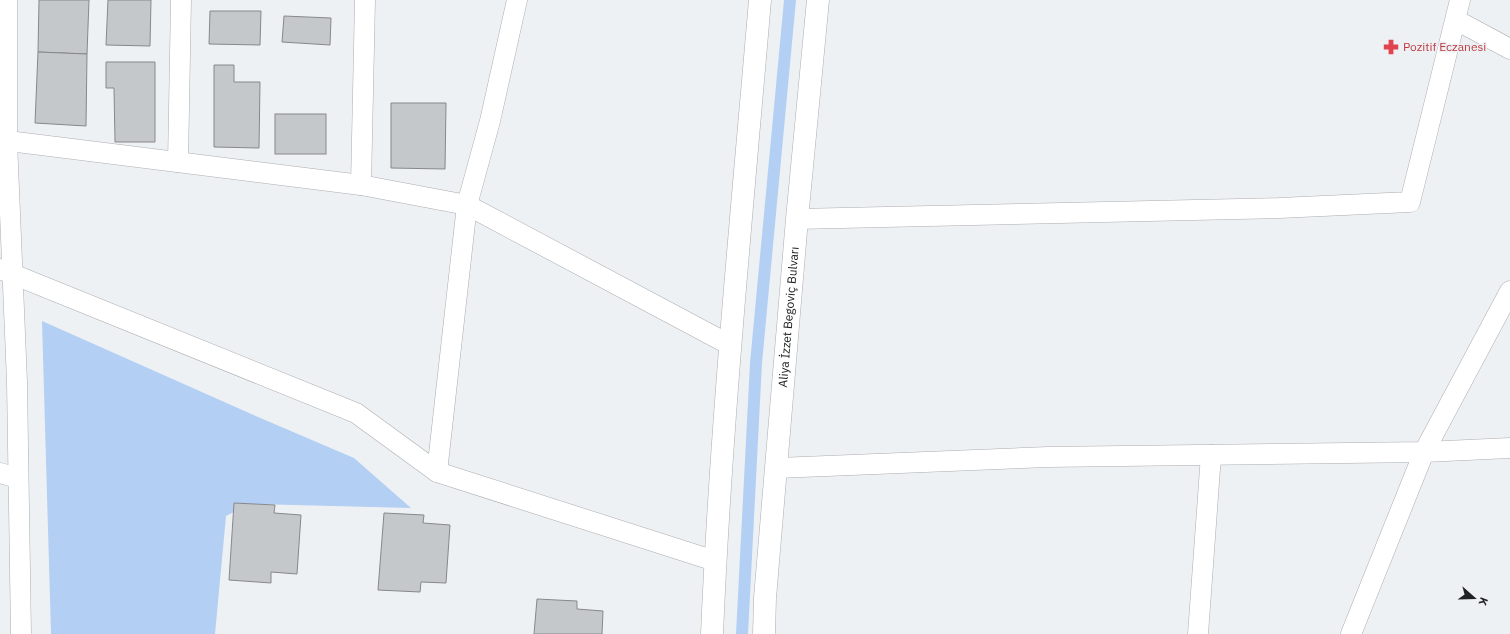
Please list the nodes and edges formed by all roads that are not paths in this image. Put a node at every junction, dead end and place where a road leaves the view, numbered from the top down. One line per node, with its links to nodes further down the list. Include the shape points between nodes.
1 (7, 0): 10 (street)
2 (181, 0): 11 (street)
3 (365, 0): 12 (street)
4 (517, 0): 13 (street, via 490,121)
5 (760, 0): 17 (main road)
6 (818, 0): 14 (main road, Aliya İzzet Begoviç Bulvarı)
7 (1460, 0): 8 (street)
8 (1456, 20): 9 (street); 14 (street, via 1410,202 1279,208)
9 (1510, 49)
10 (4, 141): 11 (street); 15 (street)
11 (178, 162): 12 (street)
12 (361, 185): 13 (street)
13 (467, 205): 17 (street); 22 (street)
14 (797, 219): 21 (main road, Aliya İzzet Begoviç Bulvarı)
15 (6, 272): 22 (street, via 356,413); 23 (street, via 16,382)
16 (1510, 291): 19 (street)
17 (730, 346): 24 (main road)
18 (1510, 448): 19 (street)
19 (1424, 452): 20 (street); 29 (street)
20 (1211, 455): 21 (street, via 1048,457); 28 (street)
21 (777, 468): 27 (main road, Aliya İzzet Begoviç Bulvarı)
22 (437, 472): 24 (street)
23 (9, 476): 25 (street)
24 (715, 561): 26 (main road)
25 (21, 634)
26 (712, 634)
27 (764, 634)
28 (1198, 634)
29 (1351, 634)

